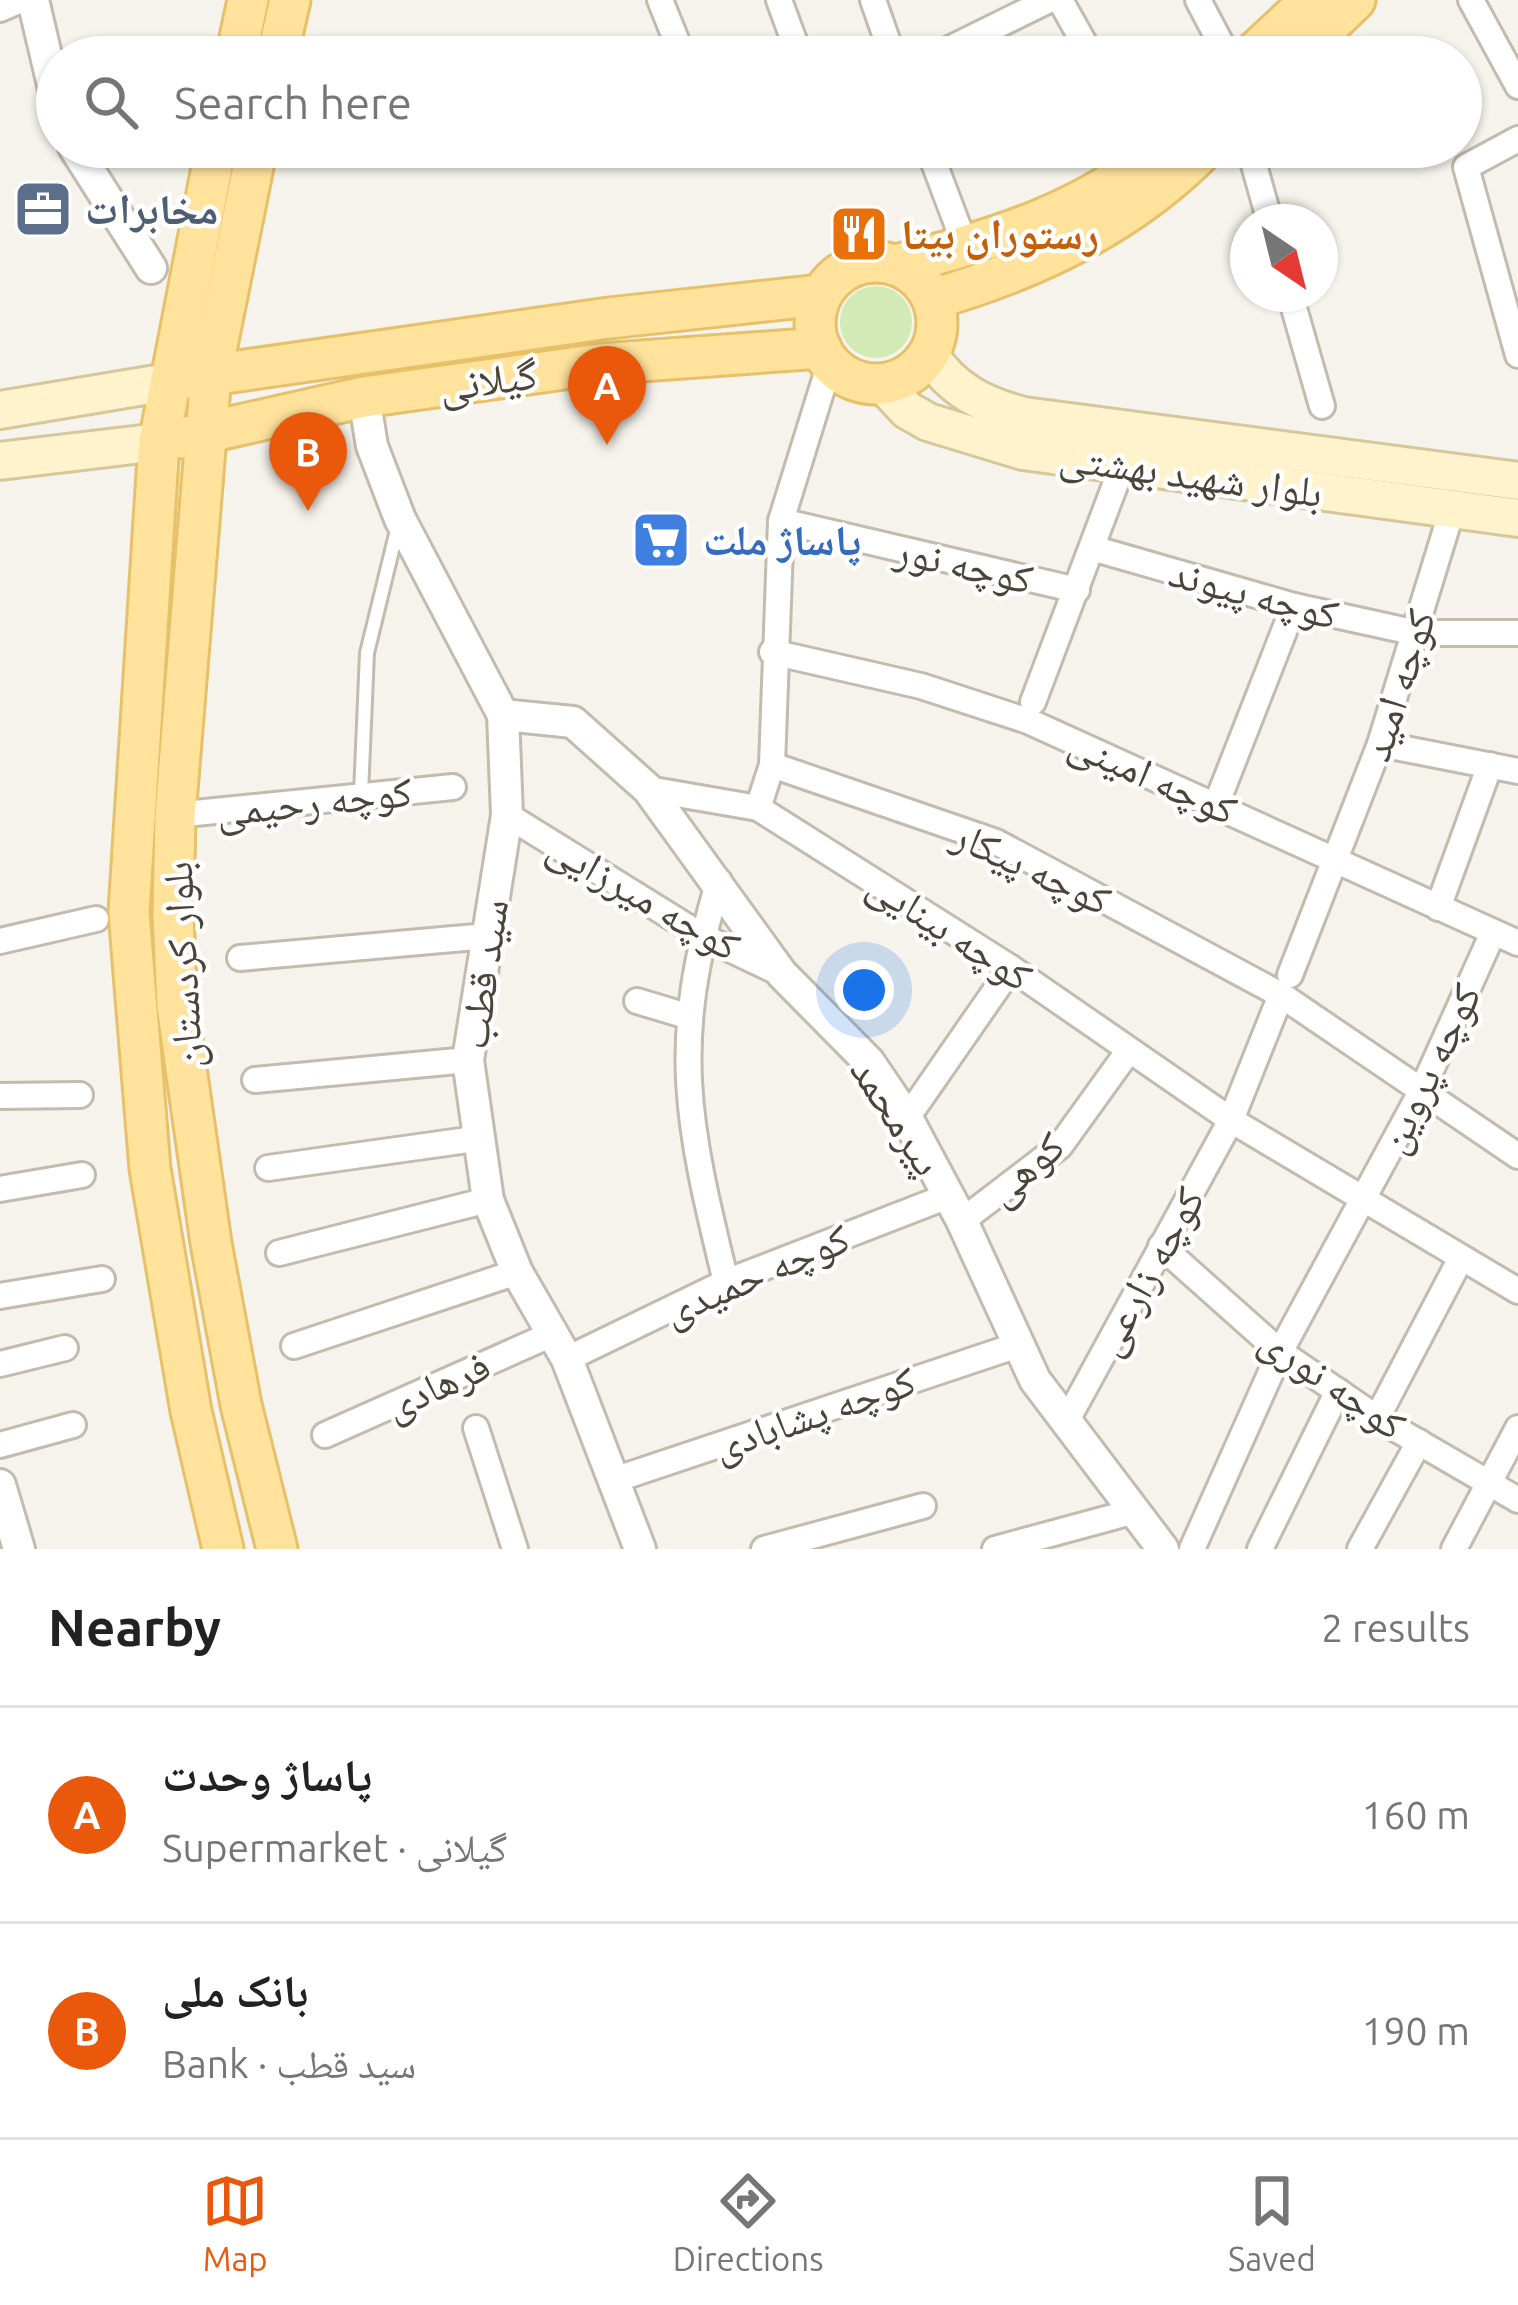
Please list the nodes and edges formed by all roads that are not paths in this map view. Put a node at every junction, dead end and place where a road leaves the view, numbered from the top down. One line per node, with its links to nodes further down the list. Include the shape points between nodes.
1 (21, 0): 14 (street)
2 (33, 0): 16 (street)
3 (248, 0): 17 (main road)
4 (290, 0): 18 (main road)
5 (660, 0): 19 (street)
6 (779, 0): 20 (street)
7 (873, 0): 21 (street)
8 (1049, 0): 15 (street)
9 (1060, 0): 23 (street)
10 (1198, 0): 24 (street)
11 (1311, 0): 25 (main road)
12 (1354, 0): 26 (main road)
13 (1472, 0): 27 (street)
14 (0, 9)
15 (1004, 11): 22 (street)
16 (41, 36)
17 (240, 36)
18 (282, 36)
19 (675, 36)
20 (792, 36)
21 (886, 36)
22 (965, 36)
23 (1080, 36)
24 (1217, 36)
25 (1272, 36)
26 (1317, 36)
27 (1518, 86)
28 (1518, 139): 29 (street)
29 (1482, 158)
30 (87, 168): 41 (street)
31 (212, 168): 49 (main road, بلوار کردستان)
32 (253, 168): 48 (main road, بلوار کردستان)
33 (936, 168): 39 (street)
34 (1127, 168): 39 (main road, via 1100,189)
35 (1185, 168): 43 (main road, via 1093,236)
36 (1255, 168): 38 (street)
37 (1466, 168): 46 (street)
38 (1265, 204)
39 (965, 245): 40 (main road)
40 (896, 265): 42 (main road, via 853,266); 43 (main road)
41 (151, 268)
42 (821, 296): 47 (main road, via 815,322); 48 (main road, گیلانی, via 609,317)
43 (933, 299): 45 (main road, via 938,327)
44 (1295, 312): 52 (street)
45 (929, 353): 50 (main road, via 909,374); 58 (main road, بلوار شهید بهشتی, via 941,374 970,395 1024,416)
46 (1518, 355)
47 (825, 356): 50 (main road, via 848,377); 51 (main road, گیلانی, via 600,364); 62 (street)
48 (211, 374): 49 (main road, گیلانی); 54 (main road, بلوار کردستان)
49 (168, 382): 53 (main road); 55 (main road, بلوار کردستان)
50 (882, 383): 57 (main road, بلوار شهید بهشتی, via 907,410 957,434)
51 (364, 397): 54 (main road, گیلانی); 61 (street, سید قطب, via 372,446)
52 (1322, 406)
53 (0, 410)
54 (206, 434): 55 (main road, گیلانی); 80 (main road, بلوار کردستان)
55 (159, 442): 56 (main road); 143 (main road, بلوار کردستان, via 132,817 134,1023 153,1191)
56 (0, 461)
57 (1123, 464): 59 (main road, بلوار شهید بهشتی); 63 (street)
58 (1518, 481)
59 (1452, 510): 60 (main road, بلوار شهید بهشتی); 66 (street, کوچه امید)
60 (1518, 518)
61 (400, 519): 70 (street, سید قطب); 77 (lane, via 367,653)
62 (781, 521): 64 (street, کوچه نور); 68 (street)
63 (1092, 548): 64 (street); 65 (street, کوچه پیوند)
64 (1077, 590): 69 (street)
65 (1294, 606): 66 (street, کوچه پیوند); 78 (street)
66 (1417, 633): 67 (street, کوچه پیوند); 71 (street, کوچه امید)
67 (1518, 633)
68 (772, 652): 72 (street); 78 (street, کوچه امینی, via 1028,721)
69 (1034, 702)
70 (503, 715): 76 (street, پیرمحمد, via 573,722); 81 (street, سید قطب)
71 (1380, 744): 73 (street); 82 (street, کوچه امید)
72 (772, 765): 79 (street); 94 (street, کوچه پیکار, via 996,842)
73 (1490, 765): 74 (street); 84 (street)
74 (1518, 771)
75 (453, 787): 77 (street, کوچه رحیمی)
76 (649, 789): 79 (street, کوچه بینایی); 83 (street, پیرمحمد)
77 (361, 794): 80 (street, کوچه رحیمی)
78 (1216, 805): 82 (street, کوچه امینی)
79 (758, 808): 92 (street, کوچه بینایی)
80 (175, 815): 144 (main road, بلوار کردستان, via 177,1005 241,1405)
81 (507, 815): 87 (street, سید قطب); 88 (street, کوچه میرزایی)
82 (1339, 858): 84 (street, کوچه امینی); 94 (street, کوچه امید)
83 (719, 881): 88 (street); 93 (street, پیرمحمد)
84 (1438, 908): 86 (street, کوچه امینی)
85 (96, 919): 89 (street)
86 (1492, 935): 90 (street, کوچه امینی); 100 (street, کوچه پروین)
87 (487, 936): 91 (street); 98 (street, سید قطب)
88 (702, 936): 93 (street, کوچه میرزایی); 96 (street)
89 (0, 940)
90 (1518, 943)
91 (240, 958)
92 (1011, 968): 97 (street, کوچه بینایی); 103 (street)
93 (782, 974): 103 (street, پیرمحمد, via 869,1062)
94 (1286, 985): 100 (street, کوچه پیکار); 104 (street, کوچه زارعی)
95 (637, 1001): 96 (street)
96 (687, 1016): 118 (street, via 690,1135)
97 (1127, 1053): 104 (street, کوچه بینایی); 112 (street, کوهی, via 1060,1146)
98 (467, 1060): 99 (street); 105 (street, سید قطب)
99 (255, 1080)
100 (1422, 1090): 106 (street, کوچه پیکار); 110 (street, کوچه پروین)
101 (80, 1095): 102 (street)
102 (0, 1096)
103 (907, 1118): 112 (street, پیرمحمد)
104 (1231, 1120): 110 (street, کوچه بینایی); 113 (street, کوچه زارعی)
105 (475, 1139): 107 (street); 111 (street, سید قطب)
106 (1517, 1153)
107 (268, 1168)
108 (82, 1175): 109 (street)
109 (0, 1189)
110 (1364, 1199): 115 (street, کوچه بینایی); 125 (street, کوچه پروین)
111 (488, 1200): 114 (street); 116 (street, سید قطب)
112 (955, 1208): 118 (street, کوچه حمیدی); 122 (street, پیرمحمد)
113 (1161, 1246): 125 (street, کوچه نوری); 129 (street, کوچه زارعی)
114 (279, 1253)
115 (1461, 1258): 119 (street, کوچه بینایی); 128 (street)
116 (517, 1272): 121 (street); 123 (street, سید قطب)
117 (102, 1279): 120 (street)
118 (726, 1282): 123 (street, کوچه حمیدی)
119 (1518, 1292)
120 (0, 1297)
121 (294, 1346)
122 (1015, 1346): 129 (street, پیرمحمد); 136 (street, کوچه پشابادی)
123 (559, 1347): 133 (street, فرهادی); 136 (street, سید قطب)
124 (65, 1348): 126 (street)
125 (1280, 1352): 127 (street, کوچه نوری); 150 (street, کوچه پروین)
126 (0, 1364)
127 (1338, 1391): 128 (street, کوچه نوری); 151 (street)
128 (1377, 1418): 134 (street, کوچه نوری)
129 (1066, 1422): 141 (street, پیرمحمد)
130 (73, 1425): 135 (street)
131 (1518, 1427): 137 (street)
132 (476, 1428): 145 (street)
133 (325, 1435)
134 (1419, 1442): 137 (street, کوچه نوری); 152 (street)
135 (0, 1445)
136 (614, 1480): 146 (street, سید قطب)
137 (1491, 1484): 139 (street, کوچه نوری); 153 (street)
138 (0, 1485): 142 (street)
139 (1518, 1500)
140 (923, 1506): 147 (street)
141 (1135, 1510): 148 (street); 149 (street, پیرمحمد)
142 (19, 1549)
143 (223, 1549)
144 (278, 1549)
145 (515, 1549)
146 (640, 1549)
147 (764, 1549)
148 (995, 1549)
149 (1163, 1549)
150 (1192, 1549)
151 (1260, 1549)
152 (1360, 1549)
153 (1454, 1549)

